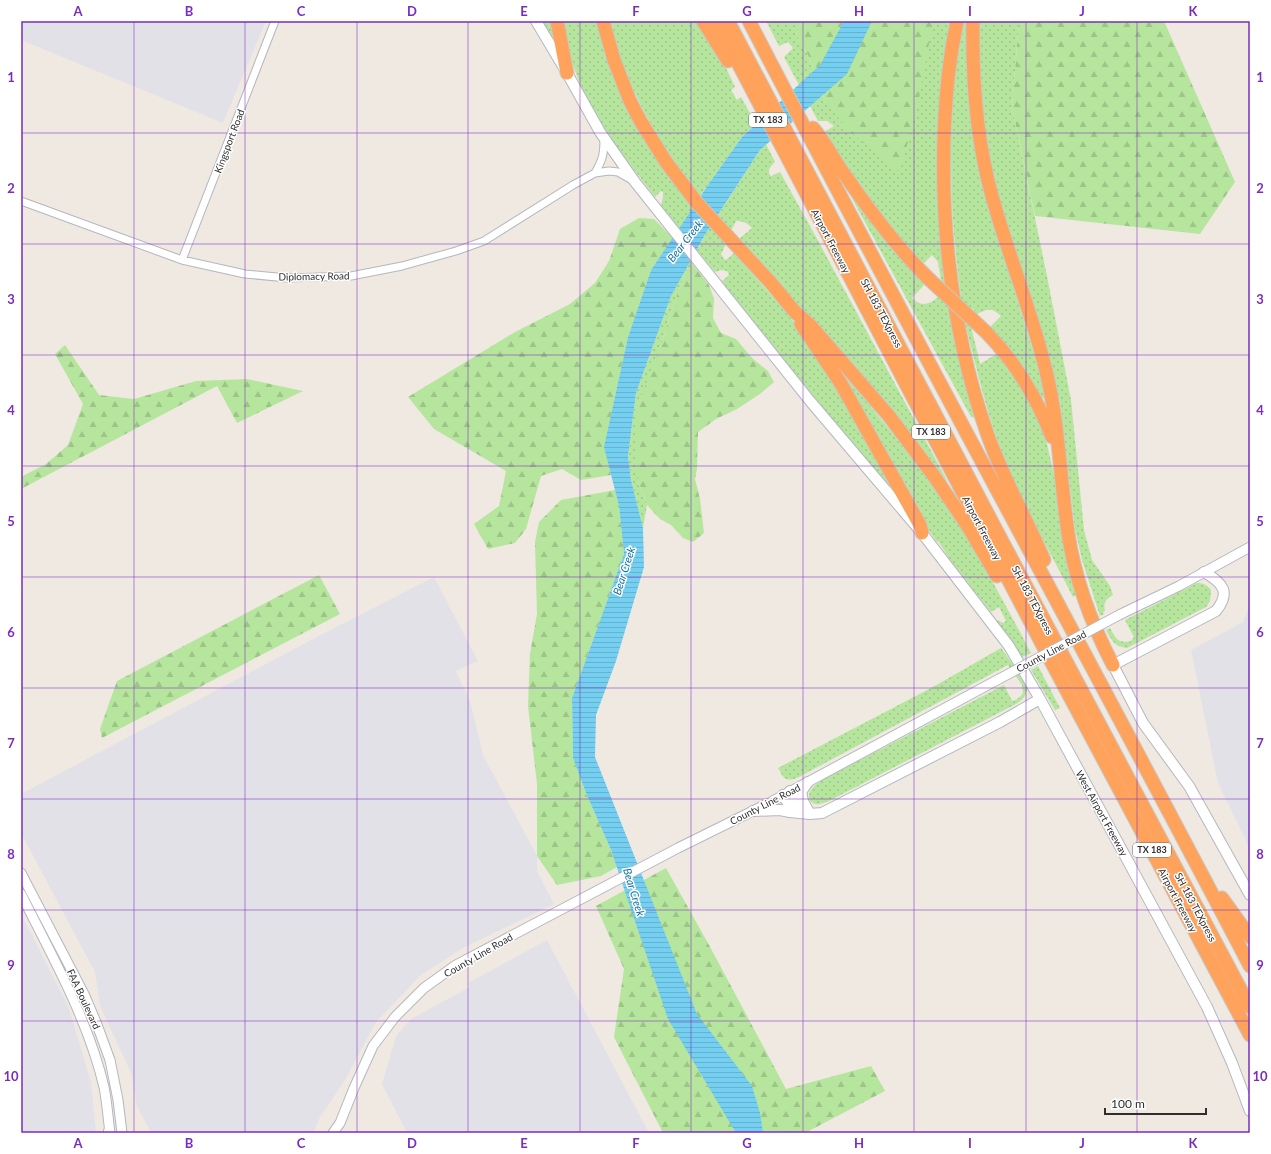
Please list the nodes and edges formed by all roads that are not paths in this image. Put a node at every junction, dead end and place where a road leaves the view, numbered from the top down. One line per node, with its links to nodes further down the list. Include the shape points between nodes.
1 (275, 21): 19 (street, Kingsport Road)
2 (536, 21): 12 (main road)
3 (557, 21): 12 (highway)
4 (603, 21): 20 (highway, via 614,60 630,101 666,162 697,203)
5 (703, 21): 13 (highway)
6 (716, 21): 13 (highway, Airport Freeway / TX 183)
7 (728, 21): 13 (highway, SH 183 TEXpress)
8 (737, 21): 13 (highway, SH 183 TEXpress)
9 (749, 21): 13 (highway, Airport Freeway / TX 183)
10 (957, 21): 25 (highway, via 948,76 944,144 948,251 963,345 988,435)
11 (973, 21): 21 (highway, via 972,59 980,142 995,208 1046,371 1053,403)
12 (568, 73): 14 (main road)
13 (756, 75): 15 (highway); 15 (highway, SH 183 TEXpress); 15 (highway, Airport Freeway / TX 183, via 793,105)
14 (604, 138): 16 (street, via 604,153); 17 (main road)
15 (799, 147): 21 (highway, bridge, via 845,176 879,223 913,263 1001,347 1033,394); 25 (highway, Airport Freeway / TX 183, via 910,327); 26 (highway, Airport Freeway / TX 183, via 809,198); 41 (highway, SH 183 TEXpress); 42 (highway, SH 183 TEXpress, via 1005,548)
16 (595, 173): 17 (street, Diplomacy Road, via 618,172); 19 (street, Diplomacy Road, via 484,241 402,266 351,276 287,278 246,274)
17 (635, 182): 22 (main road, via 820,412)
18 (21, 201): 19 (street, Diplomacy Road)
19 (182, 260)
20 (795, 312): 22 (highway, via 840,382 920,525); 26 (highway, via 811,326 889,416 934,476 967,525 1016,610)
21 (1060, 462): 27 (highway, via 1069,535 1080,587)
22 (922, 533): 28 (main road, West Airport Freeway, via 1009,646)
23 (1250, 547): 24 (street, County Line Road)
24 (1204, 572): 27 (main road, via 1215,578 1224,592 1223,602 1216,611); 29 (street, County Line Road, bridge)
25 (1073, 630): 33 (highway, Airport Freeway / TX 183)
26 (1053, 665): 43 (highway, Airport Freeway / TX 183)
27 (1113, 665): 36 (main road, via 1143,723 1189,786)
28 (1040, 699): 32 (main road, via 822,813); 44 (main road, West Airport Freeway, via 1207,1007)
29 (808, 782): 30 (street, County Line Road); 32 (main road, via 801,792)
30 (786, 793): 31 (street, County Line Road); 32 (main road, via 793,811)
31 (753, 811): 32 (main road, via 780,810); 45 (street, County Line Road, via 456,965 424,988 395,1017 373,1046)
32 (810, 814)
33 (1196, 862): 39 (highway); 40 (highway, Airport Freeway / TX 183)
34 (21, 873): 37 (street, FAA Boulevard)
35 (21, 894): 38 (street, FAA Boulevard)
36 (1250, 895)
37 (48, 925): 38 (street); 47 (street, FAA Boulevard, via 84,994 110,1060)
38 (39, 930): 46 (street, FAA Boulevard, via 73,999 93,1048 104,1089)
39 (1250, 937)
40 (1250, 966)
41 (1250, 995)
42 (1250, 1008)
43 (1250, 1035)
44 (1250, 1111)
45 (340, 1123): 48 (street, County Line Road); 49 (street, County Line Road)
46 (109, 1132)
47 (122, 1133)
48 (333, 1133)
49 (338, 1133)

